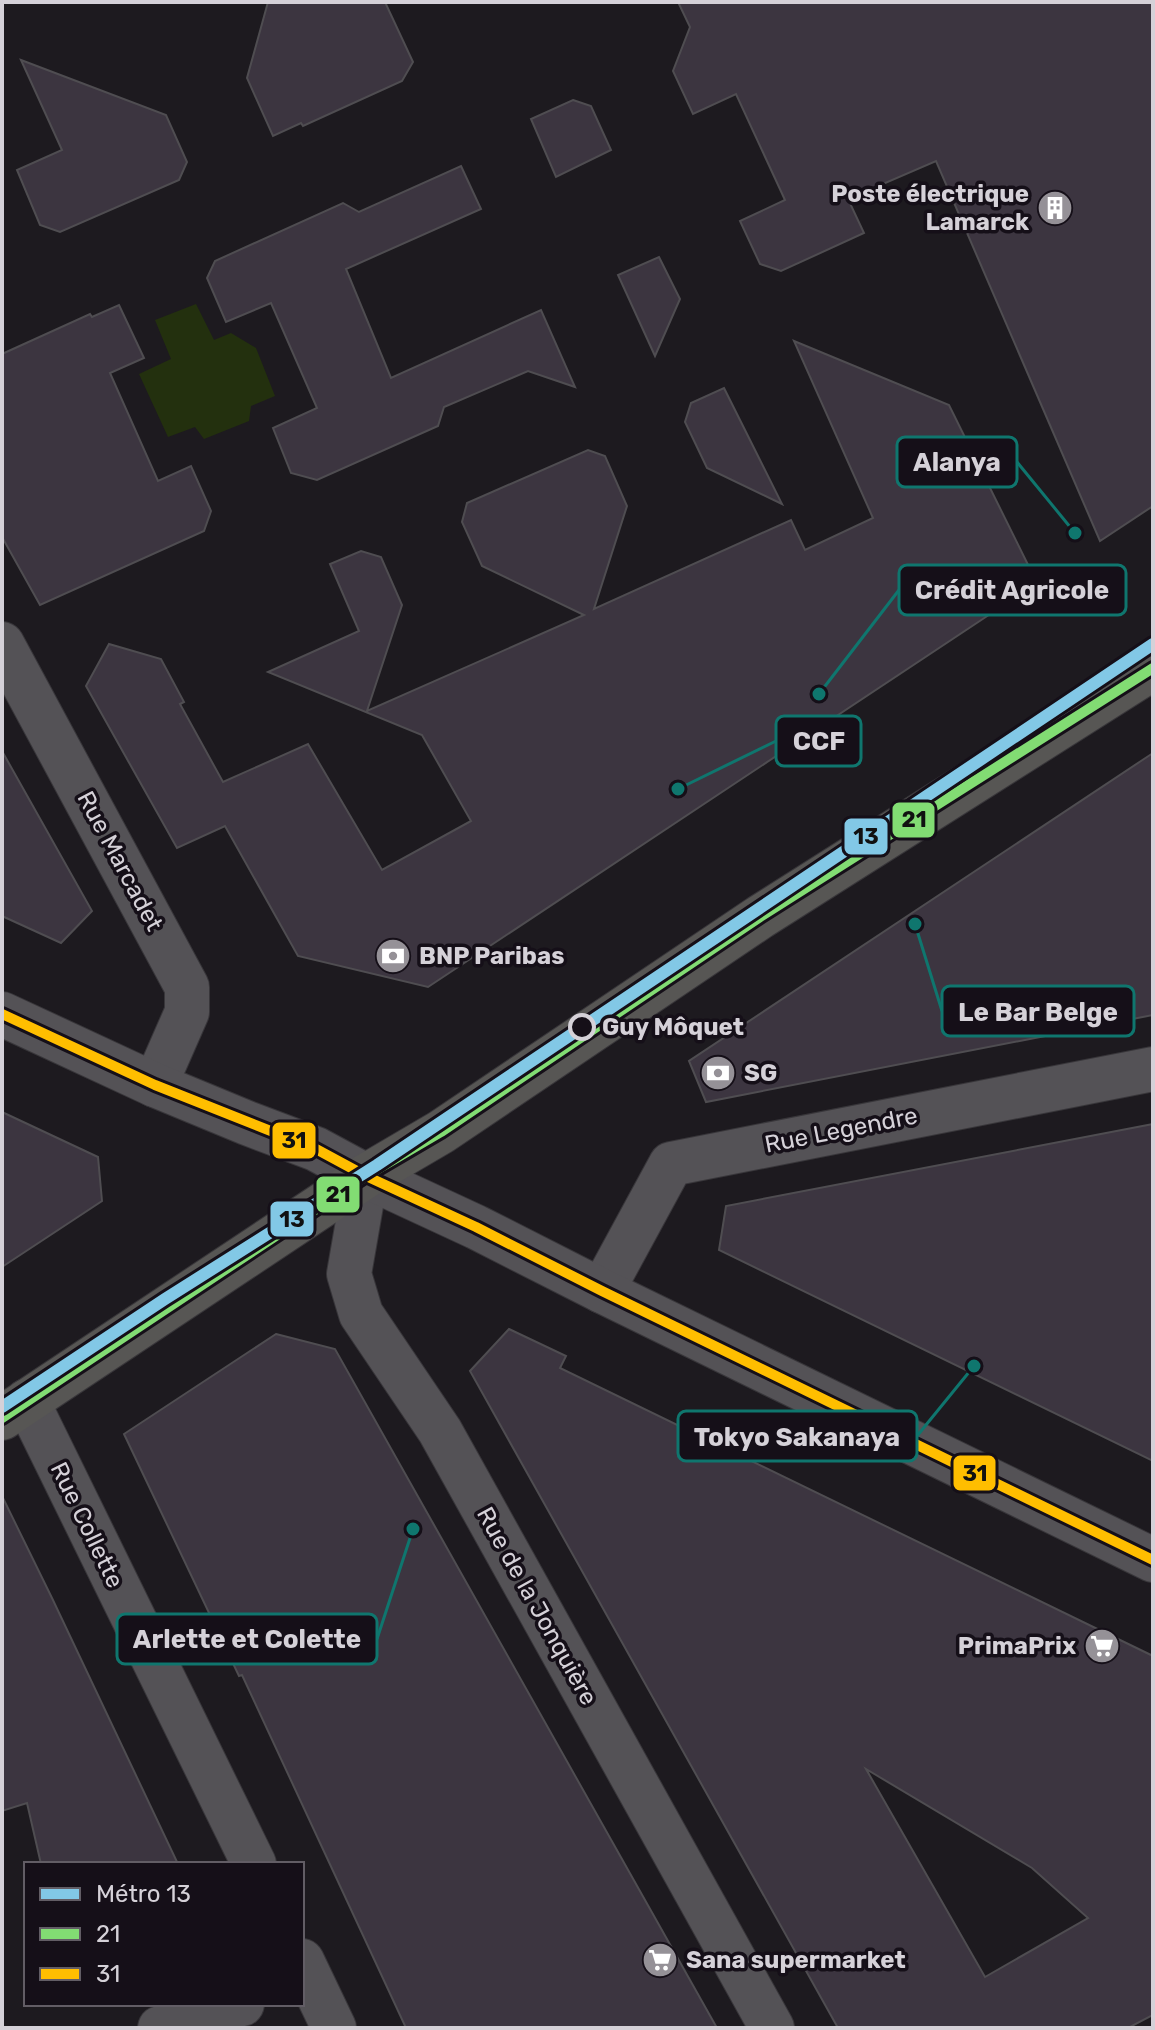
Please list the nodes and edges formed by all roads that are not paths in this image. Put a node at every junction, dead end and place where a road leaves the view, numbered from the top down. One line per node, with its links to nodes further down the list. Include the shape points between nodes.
1 (2, 644): 5 (street, Rue Marcadet, via 187,987 187,1012)
2 (1153, 668): 6 (main road)
3 (2, 1014): 5 (street)
4 (1153, 1069): 7 (street, Rue Legendre, via 671,1164)
5 (155, 1085): 6 (street, via 316,1149)
6 (366, 1176): 7 (street); 8 (main road); 13 (street, Rue de la Jonquière, via 349,1274 361,1314 440,1431)
7 (602, 1291): 9 (street)
8 (15, 1410): 10 (street, Rue Collette)
9 (1153, 1560)
10 (253, 1862)
11 (235, 2006): 12 (street)
12 (160, 2028)
13 (772, 2028)

